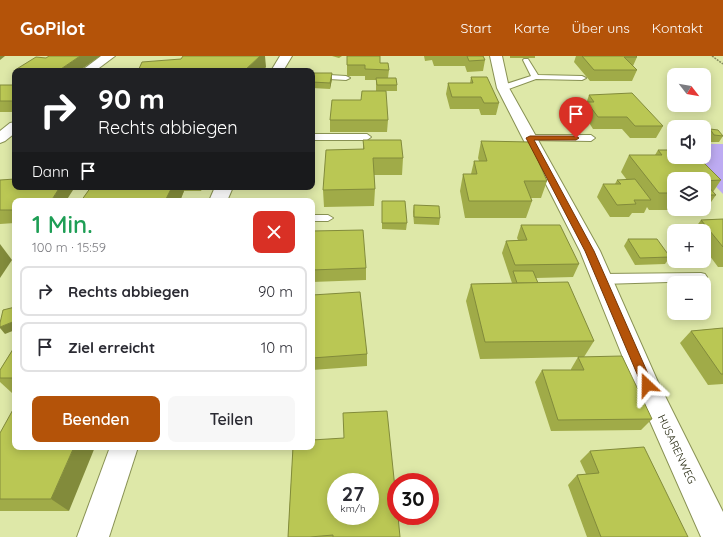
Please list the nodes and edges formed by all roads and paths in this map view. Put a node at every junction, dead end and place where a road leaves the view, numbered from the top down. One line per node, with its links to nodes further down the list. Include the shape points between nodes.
1 (109, 56): 7 (street)
2 (286, 56): 8 (street)
3 (496, 56): 13 (street, HUSARENWEG)
4 (712, 56): 6 (path)
5 (526, 60): 11 (lane)
6 (723, 64)
7 (91, 68)
8 (279, 68)
9 (315, 76): 10 (lane)
10 (346, 78)
11 (535, 78): 12 (lane); 13 (lane)
12 (582, 78)
13 (503, 88): 18 (street, HUSARENWEG)
14 (12, 128): 17 (street)
15 (315, 137): 16 (lane)
16 (367, 137)
17 (0, 138)
18 (530, 138): 19 (lane); 23 (street, HUSARENWEG, via 590,251)
19 (591, 138)
20 (315, 218): 21 (lane)
21 (328, 218)
22 (667, 278): 23 (lane)
23 (602, 279): 26 (street, HUSARENWEG, via 647,385)
24 (123, 450): 25 (street)
25 (93, 537)
26 (718, 537)

